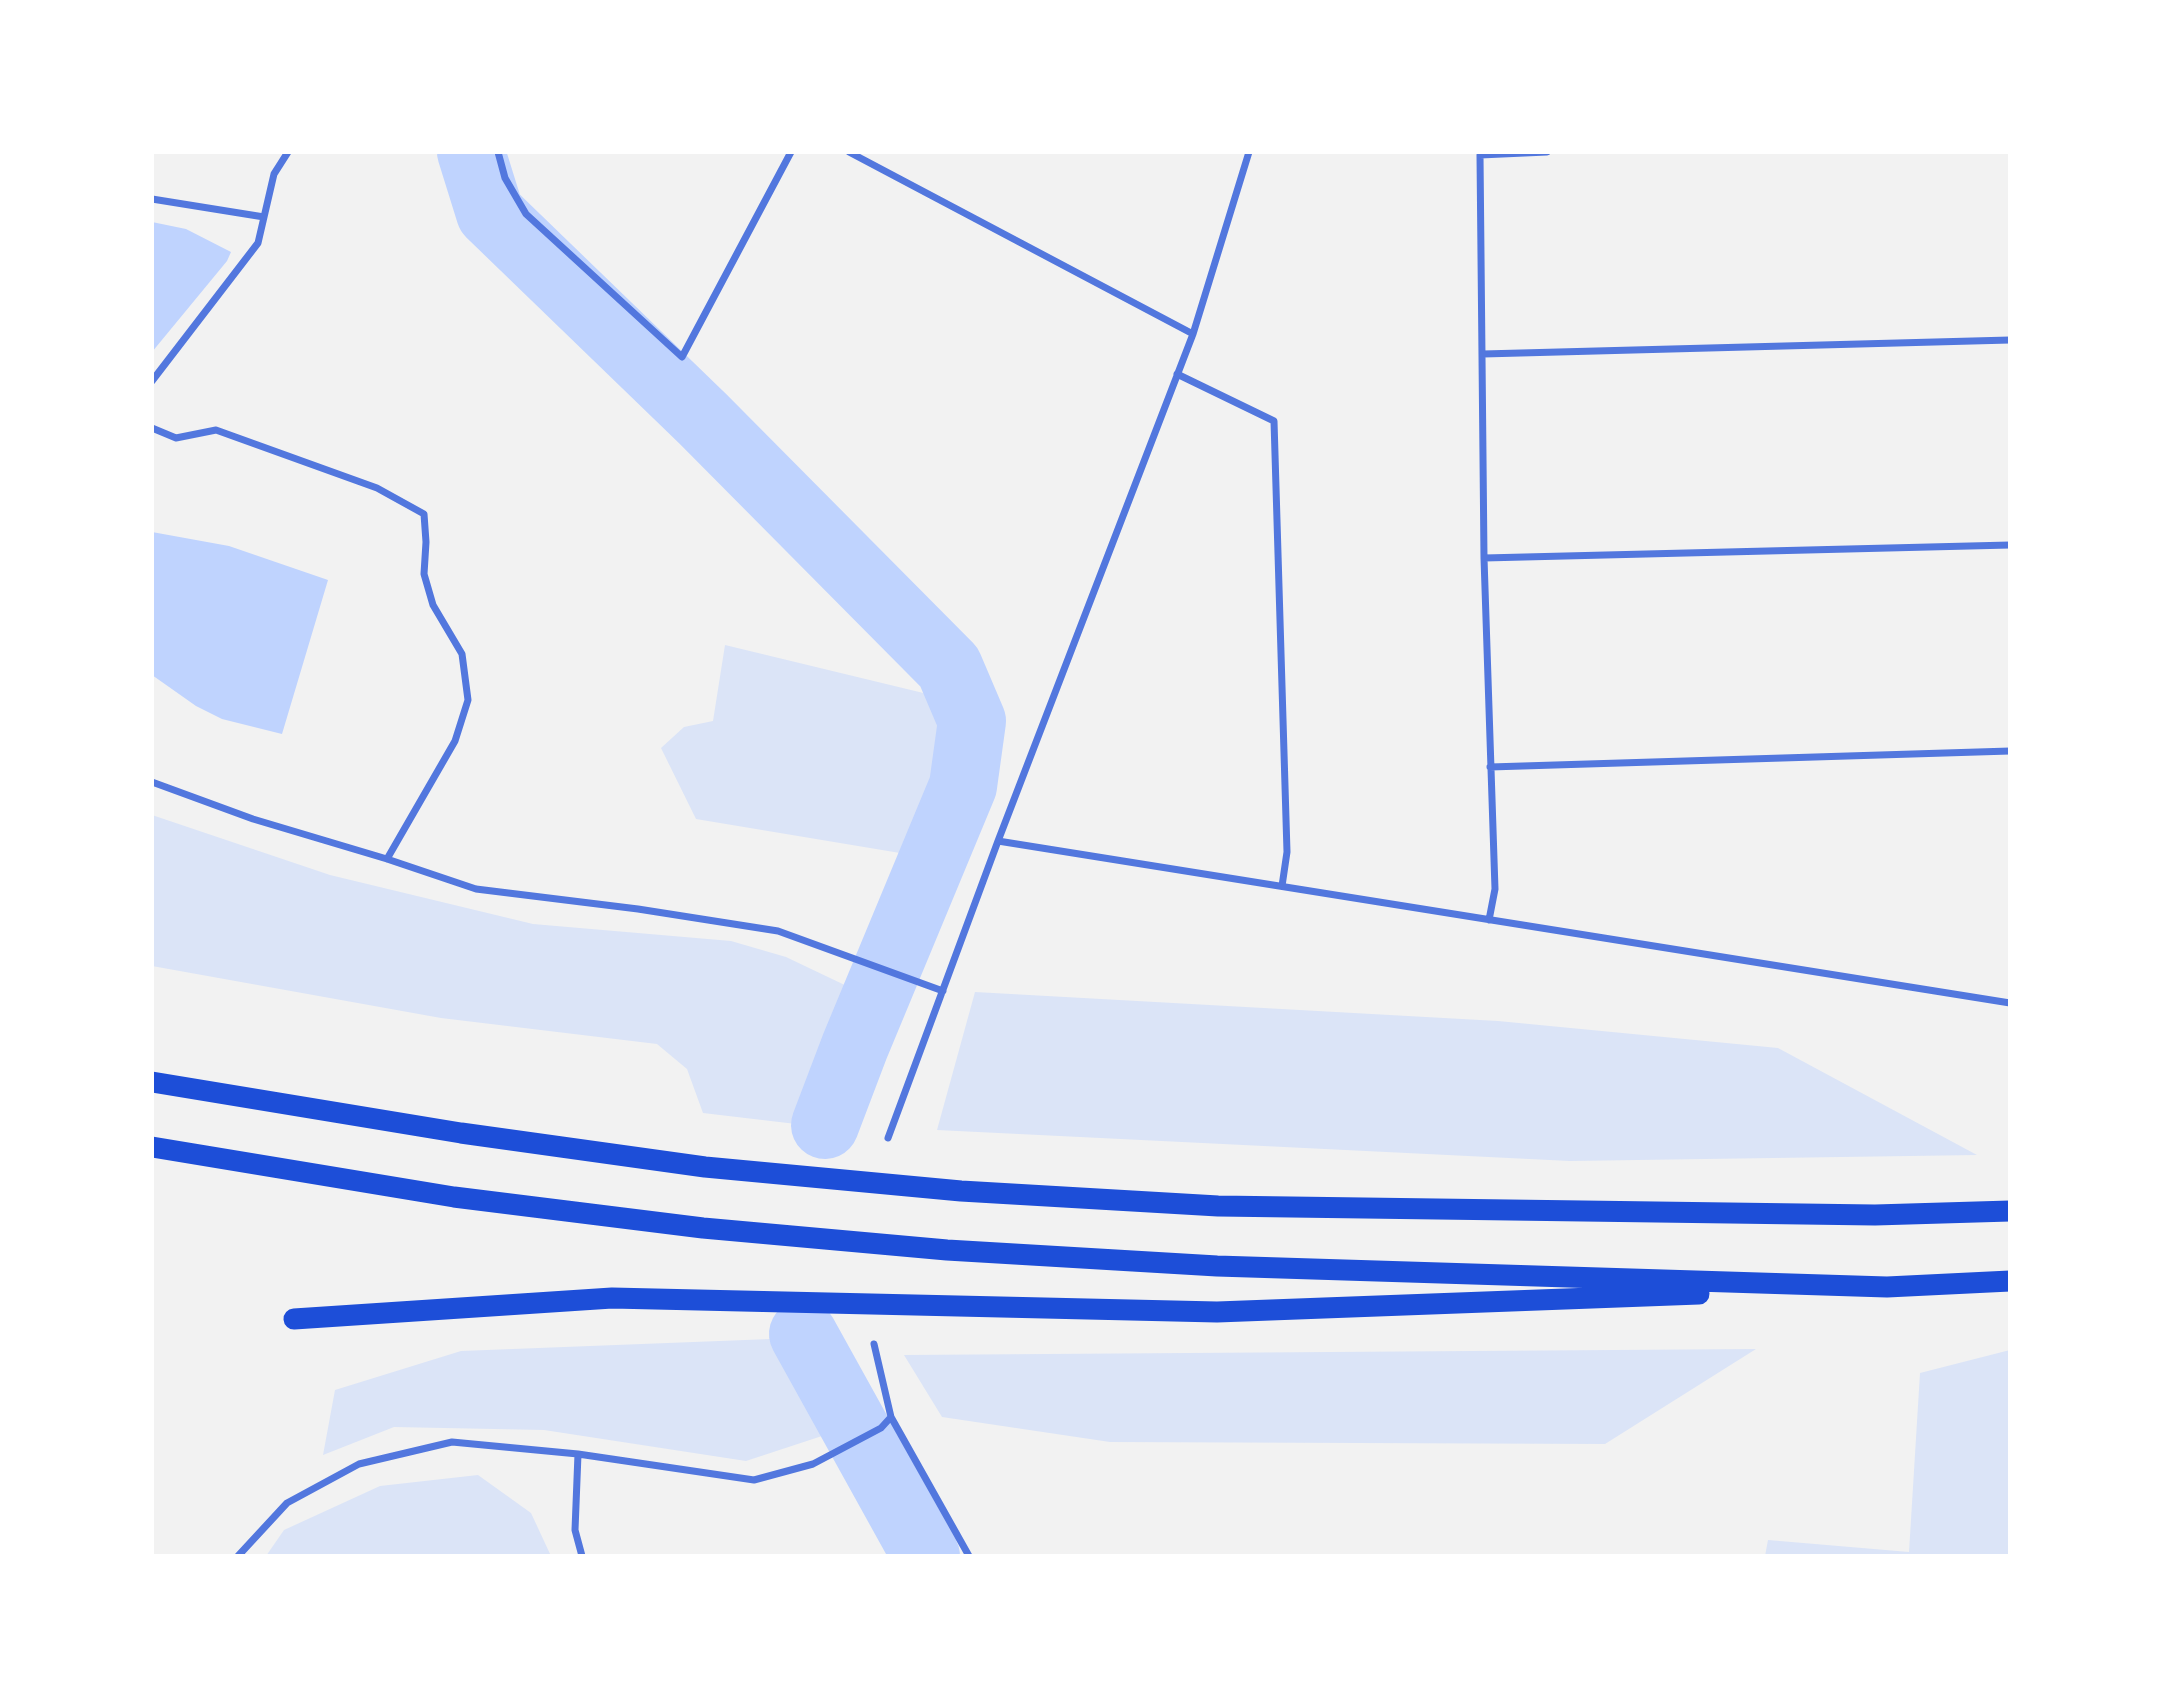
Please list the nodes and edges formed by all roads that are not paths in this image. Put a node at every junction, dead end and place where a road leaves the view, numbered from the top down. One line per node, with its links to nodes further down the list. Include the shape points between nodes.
1 (288, 152): 8 (street, via 274,174)
2 (498, 152): 3 (street, via 505,178 526,214 682,357)
3 (791, 152)
4 (849, 152): 9 (street)
5 (1249, 152): 9 (street)
6 (1547, 152): 11 (street, via 1480,155)
7 (152, 199): 8 (street)
8 (264, 216): 13 (street, via 258,243)
9 (1193, 334): 12 (street)
10 (2010, 340): 11 (street)
11 (1483, 354): 16 (street)
12 (1177, 374): 20 (street); 22 (street, via 1275,421 1287,852)
13 (152, 381)
14 (152, 428): 21 (street, via 176,438 216,430 377,488 424,514 424,574 433,605 462,654 468,700 455,741)
15 (2010, 545): 16 (street)
16 (1484, 558): 18 (street)
17 (2010, 751): 18 (street)
18 (1490, 767): 23 (street, via 1495,889)
19 (152, 782): 21 (street, via 253,819)
20 (998, 841): 22 (street); 24 (street)
21 (387, 859): 24 (street, via 476,889 778,931)
22 (1282, 886): 23 (street)
23 (1489, 920): 25 (street)
24 (943, 991): 27 (street)
25 (2010, 1003)
26 (152, 1080): 29 (highway, via 461,1133 705,1167 961,1191 1219,1206 1875,1215)
27 (888, 1138)
28 (152, 1147): 31 (highway, via 454,1197 703,1228 947,1250 1217,1266)
29 (2010, 1211)
30 (2010, 1281): 31 (highway)
31 (1887, 1287): 32 (highway, via 1217,1312 612,1298)
32 (294, 1319)
33 (874, 1344): 34 (street)
34 (891, 1417): 35 (street, via 881,1428 813,1464 754,1480); 38 (street)
35 (578, 1454): 36 (street, via 452,1442 359,1464 287,1503); 37 (street, via 575,1530)
36 (238, 1556)
37 (582, 1556)
38 (969, 1556)

